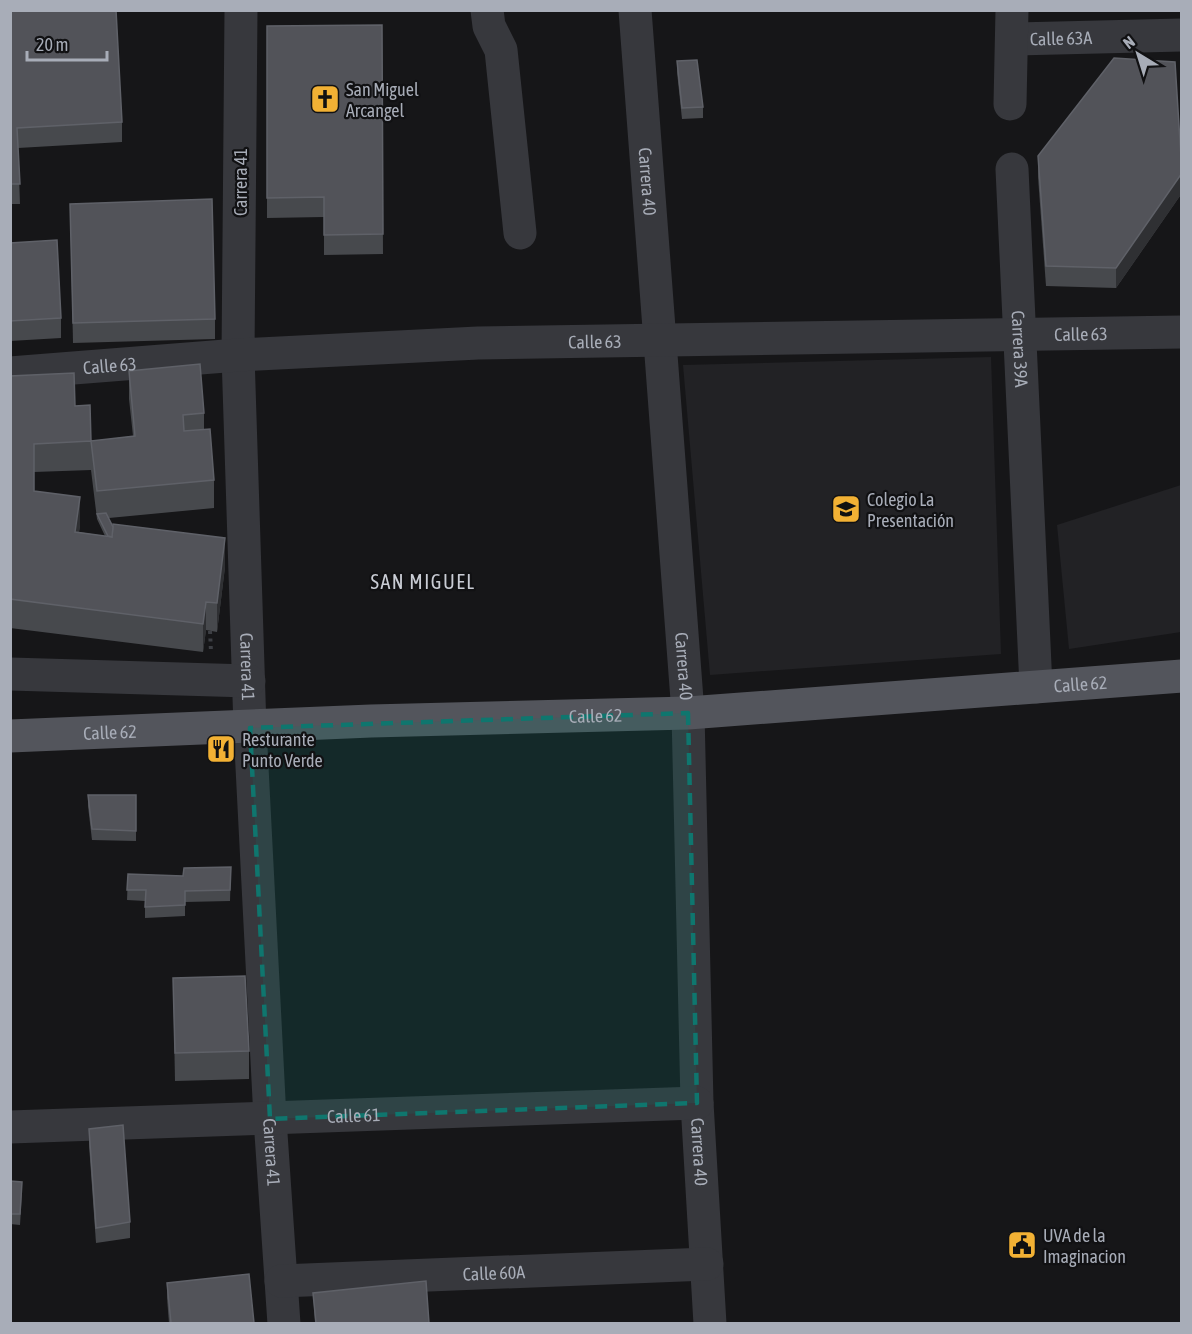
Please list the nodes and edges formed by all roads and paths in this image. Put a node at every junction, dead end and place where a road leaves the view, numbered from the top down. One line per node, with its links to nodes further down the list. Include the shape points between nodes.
1 (241, 10): 12 (street, Carrera 41)
2 (486, 10): 8 (street, via 501,50)
3 (635, 10): 11 (street, Carrera 40)
4 (1013, 25): 5 (street, Calle 63A); 6 (street)
5 (1182, 35)
6 (1010, 104)
7 (1012, 169): 10 (street, Carrera 39A)
8 (520, 233)
9 (1182, 332): 10 (street, Calle 63)
10 (1017, 335): 11 (street, Calle 63); 17 (street, Carrera 39A)
11 (659, 341): 12 (street, Calle 63, via 478,344); 18 (street, Carrera 40)
12 (238, 355): 13 (street, Calle 63); 16 (street, Carrera 41)
13 (10, 373)
14 (10, 674): 16 (street)
15 (1182, 676): 17 (main road, Calle 62)
16 (249, 681): 19 (street, Carrera 41)
17 (1036, 687): 18 (main road, Calle 62)
18 (688, 713): 19 (main road, Calle 62); 21 (street, Carrera 40)
19 (250, 728): 20 (main road, Calle 62); 22 (street, Carrera 41)
20 (10, 736)
21 (697, 1103): 22 (street, Calle 61); 24 (street, Carrera 40)
22 (270, 1119): 23 (street, Calle 61); 25 (street, Carrera 41)
23 (10, 1127)
24 (707, 1264): 25 (street, Calle 60A); 27 (street, Carrera 40)
25 (281, 1281): 26 (street, Carrera 41)
26 (284, 1323)
27 (710, 1323)

